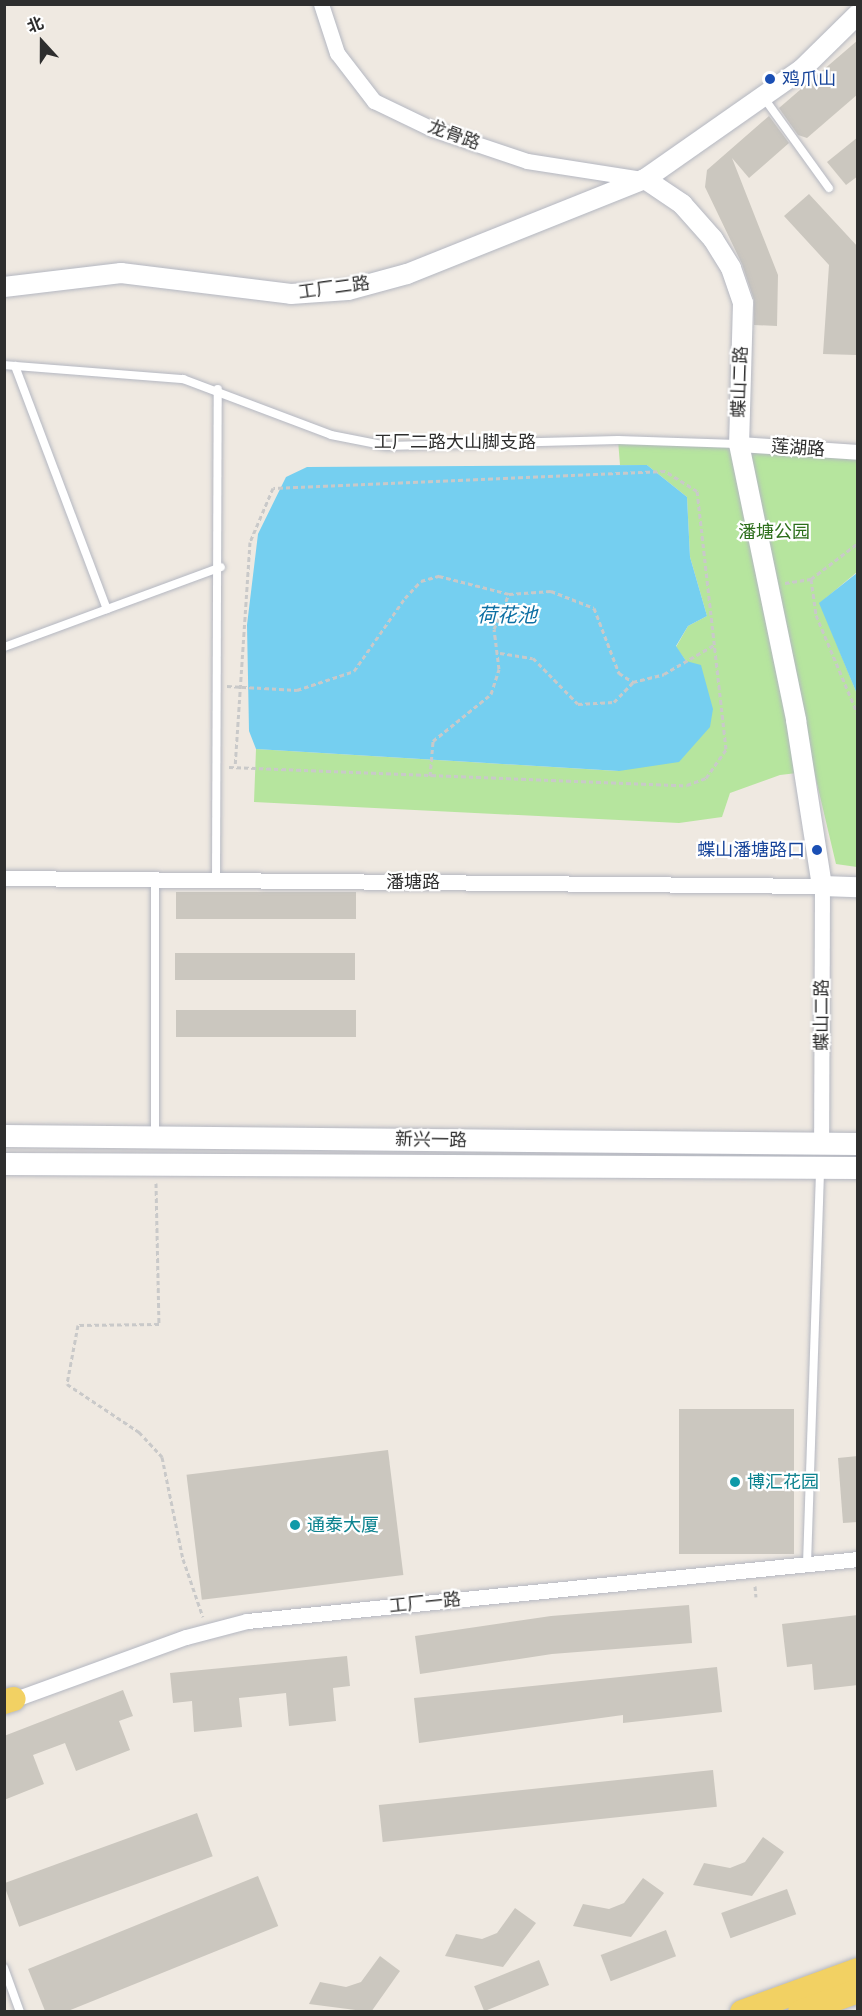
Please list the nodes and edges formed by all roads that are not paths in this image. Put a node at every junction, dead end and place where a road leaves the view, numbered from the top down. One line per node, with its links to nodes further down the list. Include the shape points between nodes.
1 (321, 4): 4 (street, 龙骨路, via 338,53 374,101 432,129 557,170)
2 (858, 14): 3 (street, via 834,42)
3 (763, 97): 4 (street); 5 (lane)
4 (645, 179): 6 (street, 工厂二路, via 463,254 348,290 291,294 121,273); 10 (street, 蝶山二路, via 682,204 731,268 743,303)
5 (829, 188)
6 (4, 287)
7 (4, 365): 8 (lane, 工厂二路大山脚支路)
8 (15, 366): 9 (lane, 工厂二路大山脚支路, via 148,374); 13 (lane)
9 (218, 388): 10 (lane, 工厂二路大山脚支路, via 331,435 387,446 618,440); 12 (lane)
10 (738, 444): 11 (street, 莲湖路); 18 (street, 蝶山二路)
11 (858, 452)
12 (221, 567): 13 (lane); 17 (lane)
13 (107, 609): 14 (lane)
14 (4, 647)
15 (4, 878): 16 (street, 潘塘路)
16 (155, 881): 17 (street, 潘塘路); 21 (lane)
17 (216, 881): 18 (street, 潘塘路)
18 (822, 886): 19 (street); 22 (street, 蝶山二路)
19 (858, 887)
20 (4, 1136): 21 (main road, 新兴一路)
21 (155, 1138): 22 (main road, 新兴一路)
22 (821, 1144): 23 (main road, 新兴一路)
23 (858, 1144)
24 (4, 1164): 25 (main road, 新兴一路)
25 (820, 1167): 26 (main road, 新兴一路); 28 (lane)
26 (858, 1168)
27 (858, 1559): 28 (street, 工厂一路)
28 (807, 1564): 29 (street, 工厂一路, via 247,1621 207,1631)
29 (8, 1702)
30 (4, 1968): 33 (lane)
31 (858, 1970): 34 (main road)
32 (858, 1991): 35 (main road)
33 (20, 2012)
34 (742, 2012)
35 (800, 2012)

